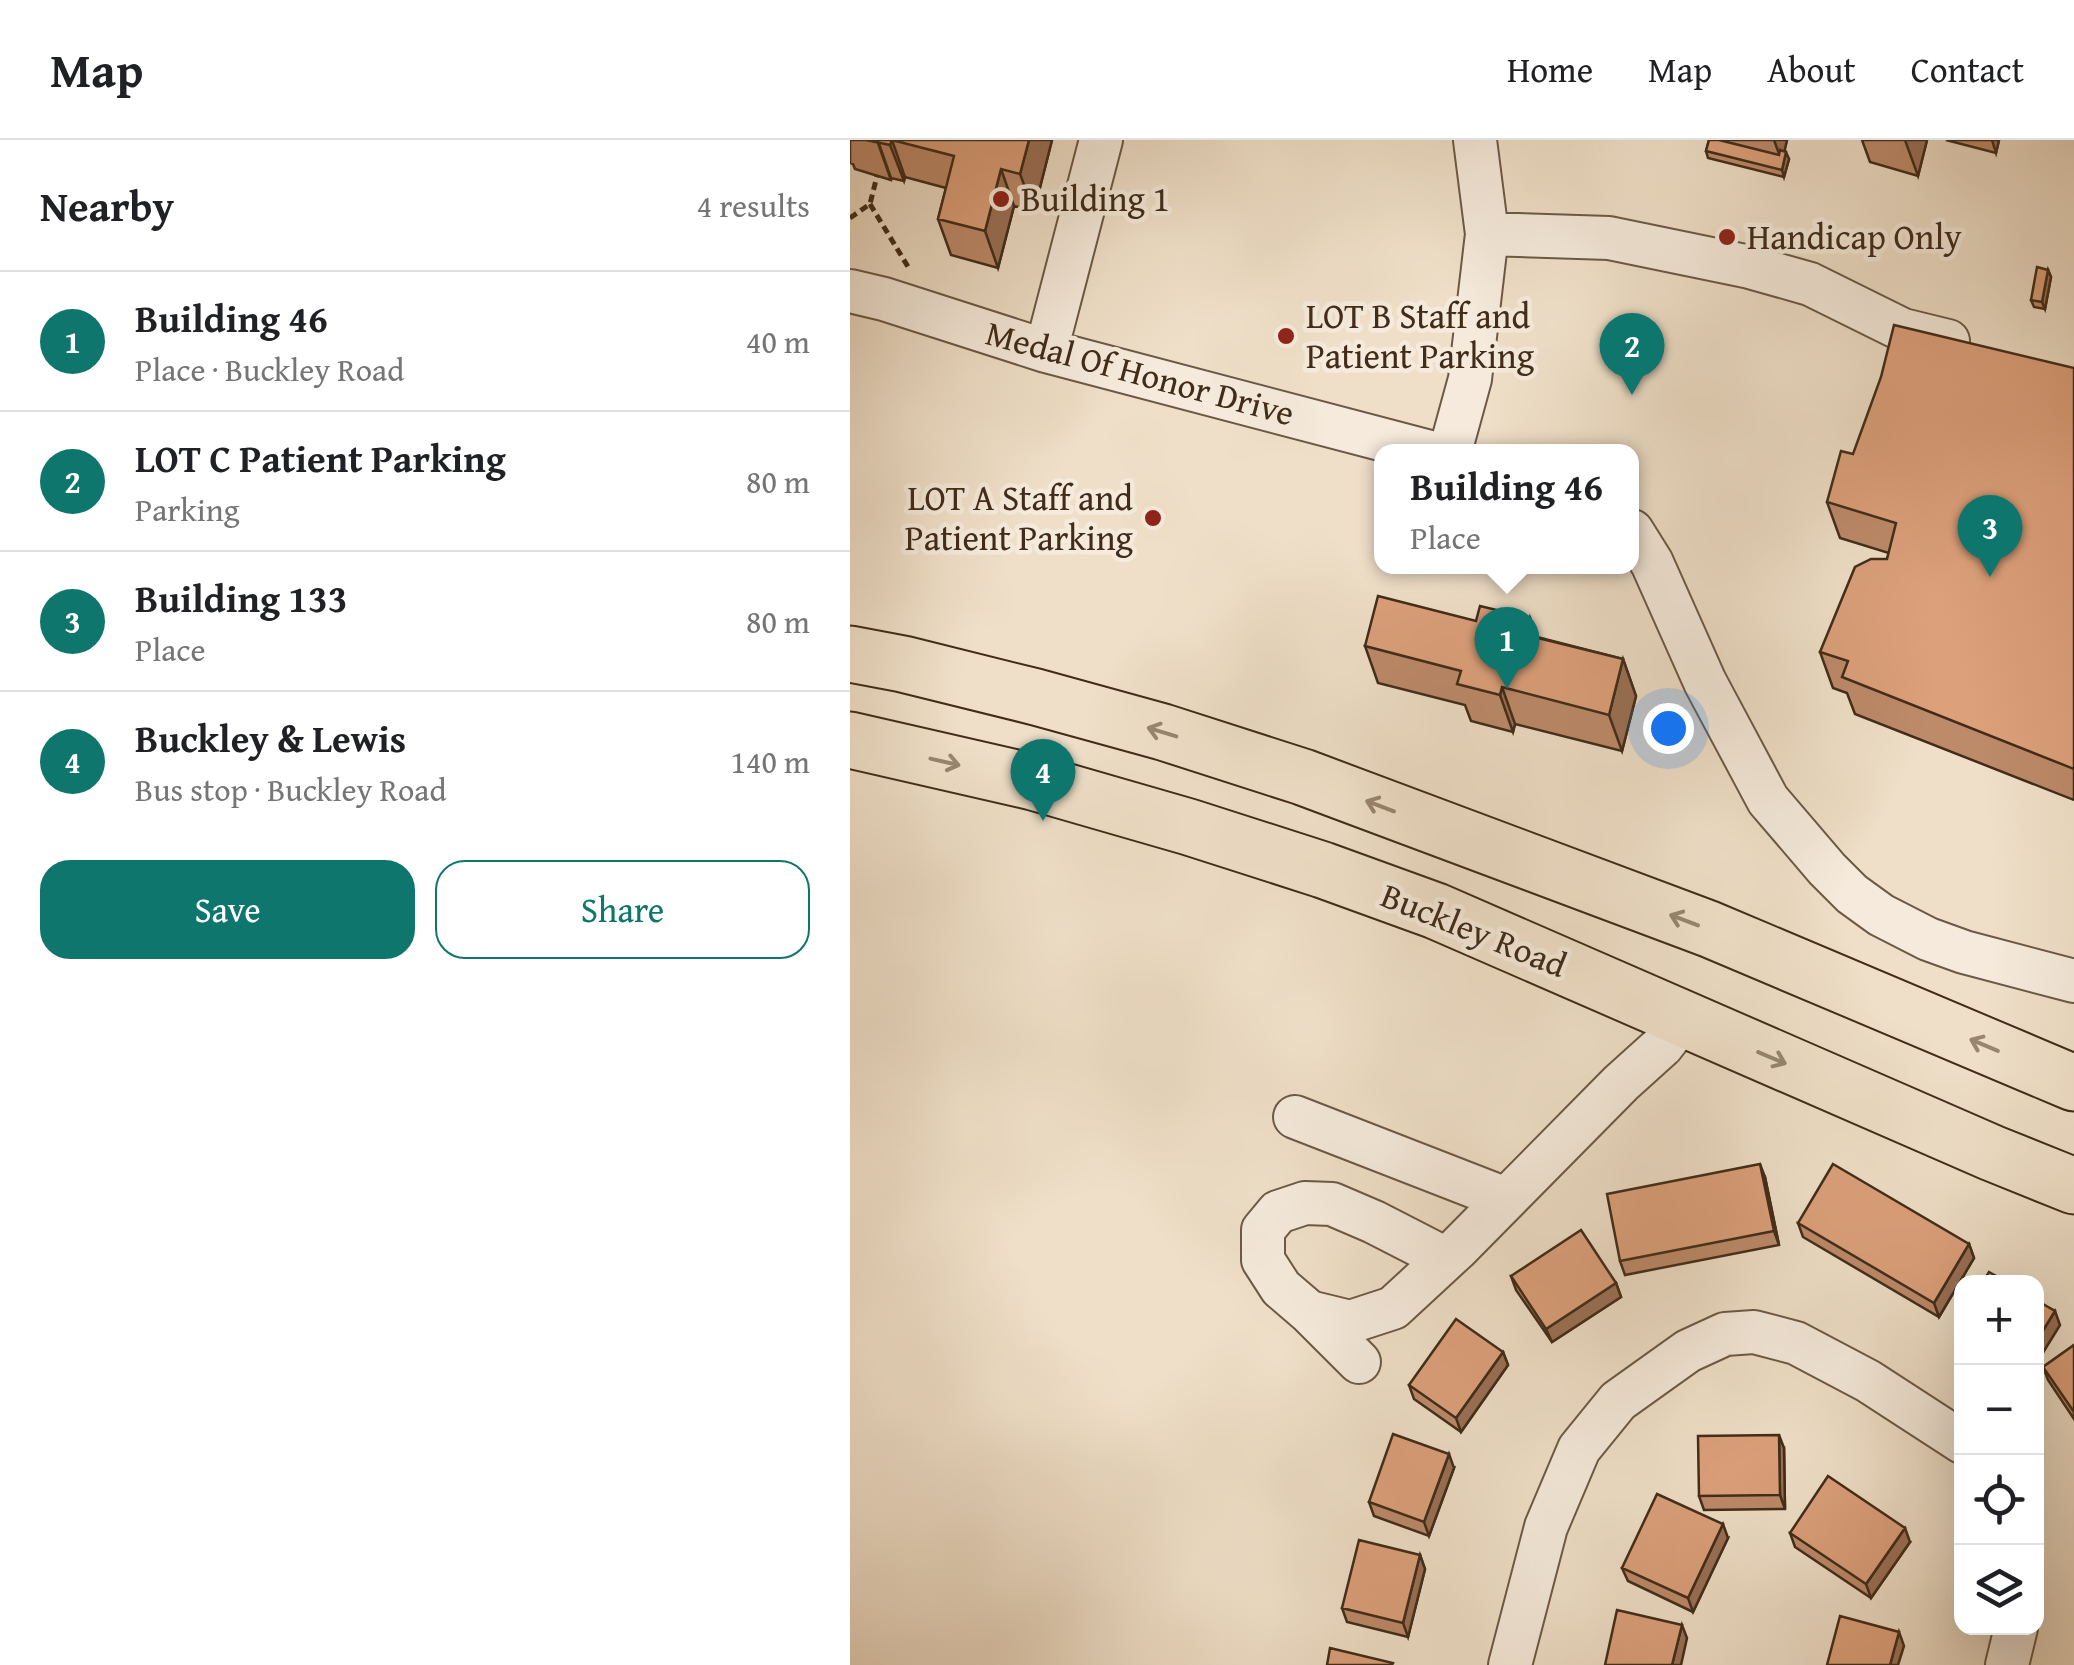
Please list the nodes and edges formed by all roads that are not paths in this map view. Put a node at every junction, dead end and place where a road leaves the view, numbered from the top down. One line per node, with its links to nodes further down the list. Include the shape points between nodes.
1 (1101, 140): 5 (street)
2 (1475, 140): 3 (street)
3 (1487, 234): 6 (street, via 1608,238 1750,267 1810,284 1903,330); 8 (street, via 1470,380)
4 (850, 291): 5 (street, Medal Of Honor Drive)
5 (1046, 351): 7 (street, Medal Of Honor Drive)
6 (1990, 352)
7 (1400, 444)
8 (1452, 444)
9 (1639, 541): 14 (street, via 1768,800 1827,870 1881,915 1928,939)
10 (850, 654): 12 (highway, one-way to 10, via 1036,696)
11 (850, 740): 13 (highway, Buckley Road, one-way to 13, via 1033,782)
12 (1303, 777): 13 (highway); 16 (highway, one-way to 12, via 1709,929)
13 (1276, 855): 15 (highway, Buckley Road, via 1436,910)
14 (2074, 981)
15 (1683, 1019): 18 (highway, Buckley Road, one-way to 18); 19 (street)
16 (2074, 1083)
17 (1296, 1117): 19 (street)
18 (2074, 1186)
19 (1506, 1199): 20 (street)
20 (1446, 1259): 21 (street, via 1393,1308 1350,1322); 21 (street, via 1332,1204 1278,1212 1263,1230 1263,1260 1281,1288)
21 (1309, 1312): 22 (street)
22 (1359, 1362)
23 (1954, 1437): 25 (street, via 1796,1343 1754,1332 1725,1334 1688,1351 1618,1401 1579,1449 1546,1526)
24 (2014, 1635): 26 (street)
25 (1510, 1665)
26 (2007, 1665)

